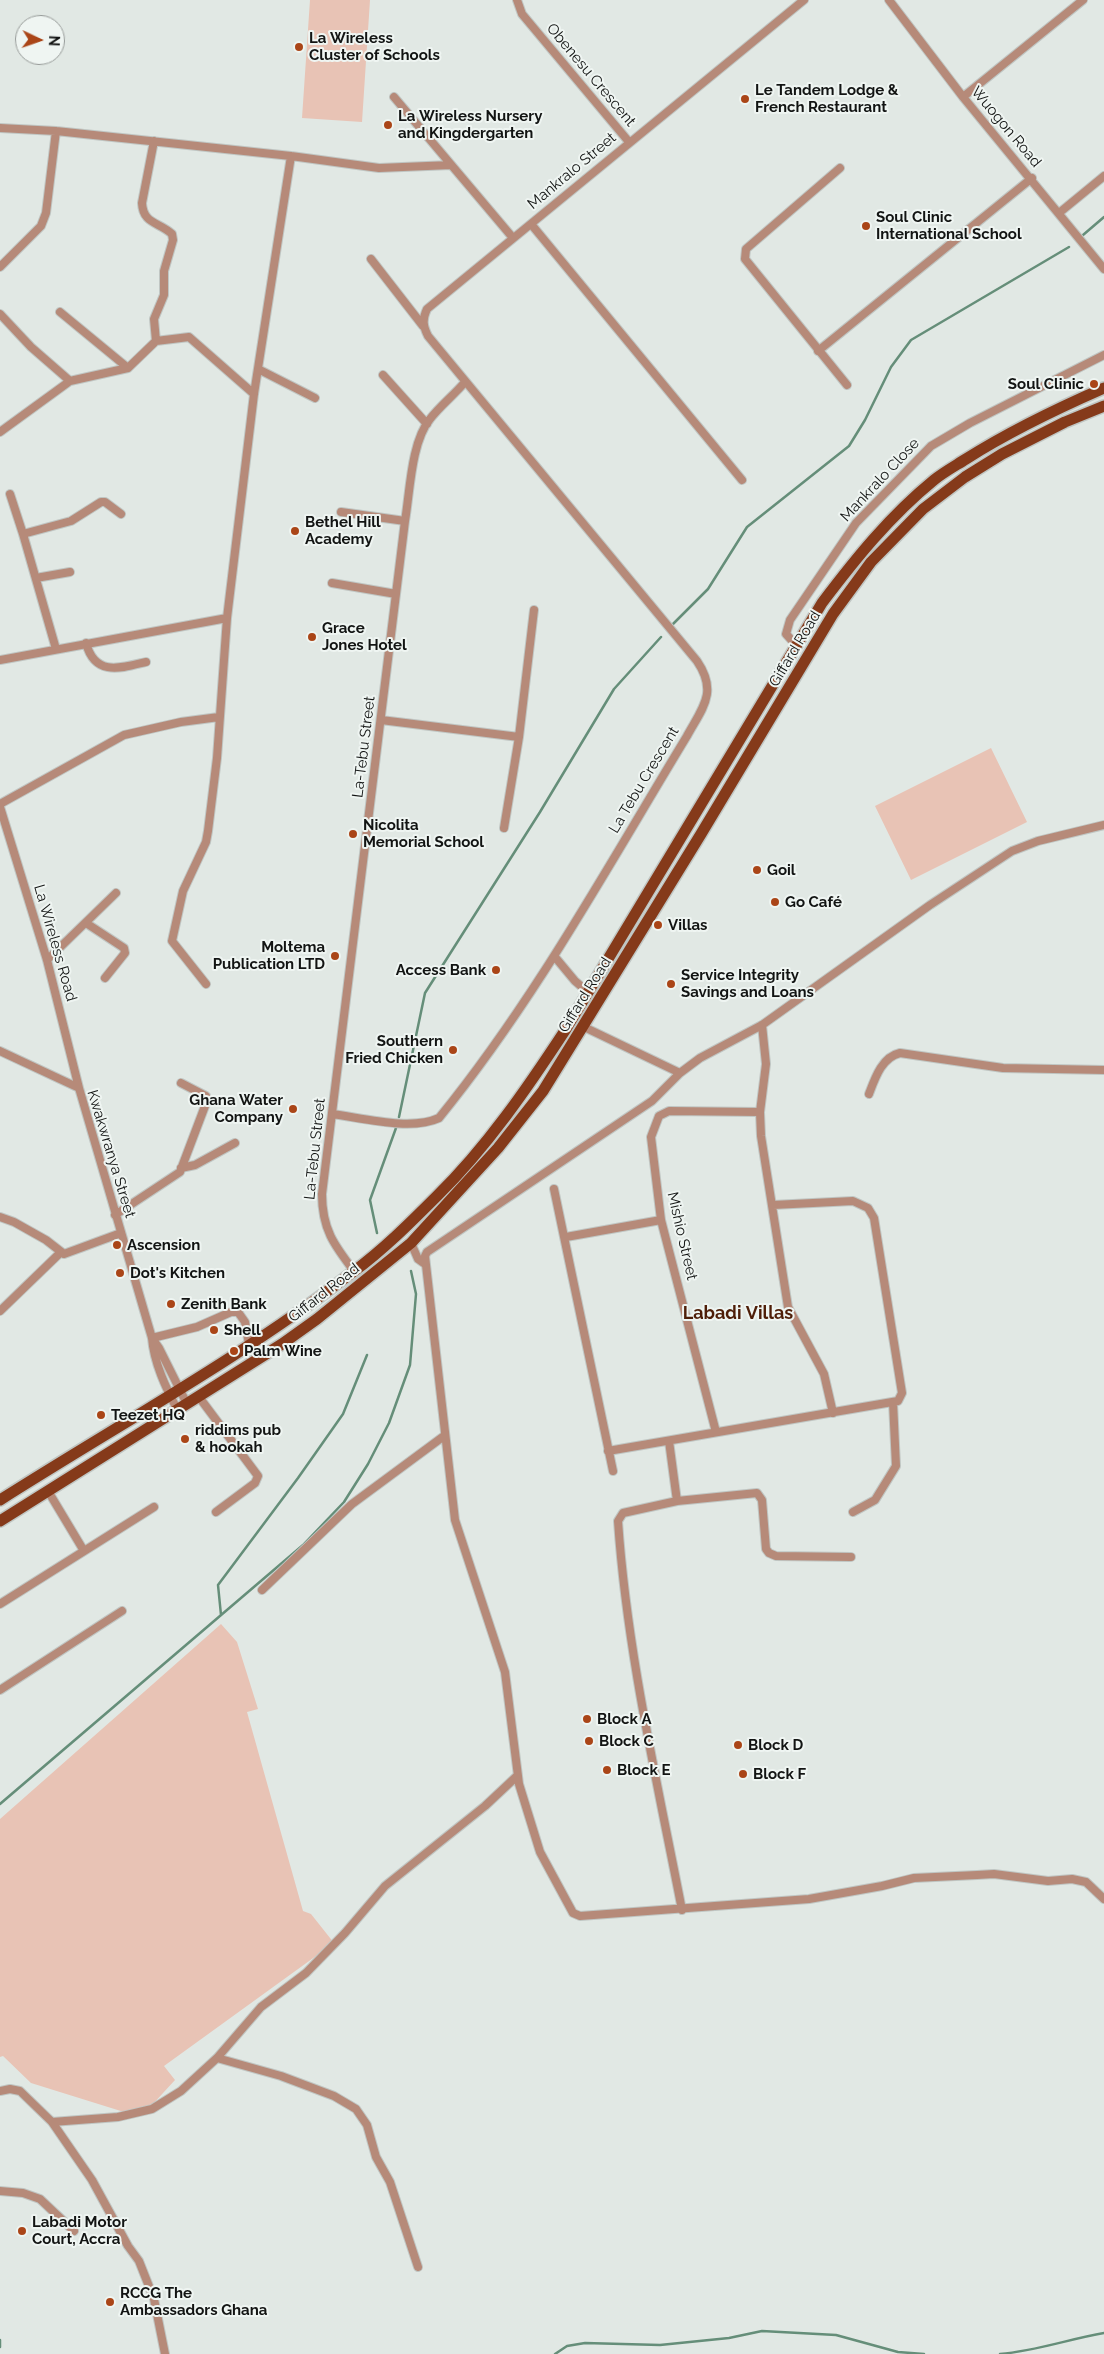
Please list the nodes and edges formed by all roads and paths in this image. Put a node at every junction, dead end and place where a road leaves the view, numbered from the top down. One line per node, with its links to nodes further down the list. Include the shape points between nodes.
1 (517, 0): 10 (street, Obenesu Crescent, via 522,14)
2 (804, 0): 10 (street, Mankralo Street)
3 (889, 0): 6 (street, Wuogon Road)
4 (1083, 0): 6 (street)
5 (394, 97): 12 (street)
6 (963, 98): 15 (street, Wuogon Road)
7 (0, 128): 8 (street)
8 (56, 131): 9 (street); 20 (street, via 46,213 41,226)
9 (154, 141): 11 (street); 25 (street, via 142,210 151,223 172,234 173,240 164,271 164,295 154,319)
10 (629, 142): 17 (street, Mankralo Street)
11 (291, 156): 12 (street, via 379,168); 29 (street)
12 (451, 165): 18 (street)
13 (840, 168): 26 (street, via 744,253 745,259)
14 (1104, 176): 16 (street)
15 (1032, 178): 16 (street, Wuogon Road); 26 (street)
16 (1059, 213): 21 (street, Wuogon Road)
17 (531, 224): 18 (street, Mankralo Street); 40 (street)
18 (513, 238): 24 (street, Mankralo Street, via 427,309)
19 (371, 259): 24 (street)
20 (0, 266)
21 (1104, 269)
22 (60, 312): 28 (street)
23 (0, 314): 31 (street)
24 (423, 326): 32 (street)
25 (156, 340): 28 (street); 35 (street, via 189,337)
26 (818, 351): 33 (street)
27 (1104, 355): 53 (street, Mankralo Close, via 970,422 931,446 856,523 790,620 786,634)
28 (128, 368): 31 (street)
29 (258, 369): 35 (street); 36 (street)
30 (383, 375): 38 (street)
31 (70, 381): 39 (street)
32 (465, 382): 38 (street, La-Tebu Street); 65 (street, La Tebu Crescent, via 697,661 706,674 709,688 687,736)
33 (847, 385)
34 (1104, 388): 53 (main road, Giffard Road, via 991,443 935,479 883,527 856,559 822,603)
35 (254, 394): 51 (street)
36 (315, 398)
37 (1104, 406): 71 (main road, Giffard Road, via 1002,454 965,477 923,509 871,562 833,614)
38 (427, 424): 44 (street, La-Tebu Street, via 416,452)
39 (0, 432)
40 (742, 480)
41 (10, 494): 45 (street)
42 (341, 512): 44 (street)
43 (121, 514): 45 (street, via 106,502 101,502 71,521)
44 (405, 521): 49 (street, La-Tebu Street)
45 (24, 534): 47 (street)
46 (70, 572): 47 (street)
47 (36, 578): 54 (street)
48 (332, 583): 49 (street)
49 (396, 594): 58 (street, La-Tebu Street)
50 (534, 610): 59 (street)
51 (227, 618): 52 (street); 57 (street)
52 (86, 643): 54 (street); 56 (street, via 97,662 112,669)
53 (796, 645): 69 (main road, Giffard Road)
54 (56, 649): 55 (street)
55 (0, 660)
56 (146, 662)
57 (220, 717): 60 (street, via 124,735); 68 (street, via 206,842 184,891 172,940)
58 (381, 720): 59 (street); 79 (street, La-Tebu Street)
59 (518, 738): 62 (street)
60 (0, 806): 66 (street, La Wireless Road)
61 (1104, 825): 70 (street, via 1038,841 1012,851 930,905)
62 (504, 828)
63 (116, 893): 64 (street)
64 (86, 923): 66 (street); 67 (street, via 124,948 125,953)
65 (555, 957): 69 (street); 79 (street, La Tebu Crescent, via 512,1023 440,1118 428,1124 412,1124)
66 (47, 960): 76 (street, La Wireless Road)
67 (105, 978)
68 (206, 984)
69 (589, 993): 92 (main road, Giffard Road, via 535,1077 490,1136 438,1195)
70 (762, 1025): 74 (street, via 700,1058); 78 (street, via 766,1064)
71 (584, 1027): 74 (street); 89 (main road, Giffard Road, via 543,1091 498,1148)
72 (0, 1051): 76 (street, Kwakwranya Street)
73 (1104, 1070): 77 (street, via 1002,1068 900,1053 892,1054 879,1070)
74 (680, 1073): 91 (street, via 652,1101 428,1252)
75 (181, 1083): 81 (street, via 206,1096)
76 (79, 1088): 84 (street, Kwakwranya Street)
77 (869, 1094)
78 (760, 1112): 83 (street); 86 (street, Mishio Street, via 669,1111 659,1116 651,1138)
79 (332, 1114): 92 (street, La-Tebu Street, via 322,1194 324,1221 333,1243)
80 (235, 1143): 81 (street, via 195,1165)
81 (181, 1168): 84 (street, via 176,1176)
82 (554, 1189): 88 (street)
83 (772, 1205): 98 (street, via 853,1201 868,1208 874,1218 902,1393 898,1402); 100 (street, via 788,1307 824,1374)
84 (115, 1215): 87 (street, Kwakwranya Street)
85 (0, 1217): 90 (street, via 46,1240)
86 (662, 1220): 88 (street); 101 (street, Mishio Street)
87 (121, 1233): 90 (street, via 68,1254); 94 (street, Kwakwranya Street)
88 (566, 1237): 104 (street)
89 (411, 1243): 91 (street, via 418,1259); 97 (main road, Giffard Road, via 317,1319)
90 (60, 1252): 93 (street)
91 (425, 1264): 102 (street)
92 (354, 1271): 95 (main road, Giffard Road, via 293,1317)
93 (0, 1311)
94 (152, 1338): 95 (street, via 197,1328 230,1312 238,1312 245,1322); 96 (street, Kwakwranya Street, via 159,1348)
95 (249, 1344): 96 (main road, Giffard Road)
96 (174, 1391): 99 (street, Kwakwranya Street); 107 (main road, Giffard Road)
97 (198, 1397): 99 (main road, Giffard Road); 110 (street, via 258,1476 255,1483)
98 (893, 1402): 100 (street); 111 (street, via 896,1466 875,1500)
99 (182, 1406): 106 (main road, Giffard Road)
100 (833, 1413): 101 (street)
101 (716, 1432): 103 (street)
102 (444, 1436): 115 (street, via 352,1504); 119 (street, via 460,1540 505,1672)
103 (670, 1441): 104 (street); 108 (street)
104 (608, 1451): 105 (street)
105 (613, 1471)
106 (48, 1491): 112 (main road, Giffard Road); 113 (street)
107 (0, 1500)
108 (677, 1500): 114 (street, via 757,1493 762,1500 769,1554); 121 (street, via 623,1513 618,1521 622,1578 648,1740)
109 (154, 1507): 113 (street)
110 (216, 1512)
111 (853, 1512)
112 (0, 1521)
113 (84, 1550): 116 (street)
114 (851, 1556)
115 (262, 1590)
116 (0, 1604)
117 (122, 1611): 118 (street)
118 (0, 1690)
119 (517, 1776): 121 (street, via 540,1852 573,1912 580,1916); 122 (street, via 485,1806 385,1886 345,1934 306,1973 261,2007)
120 (1104, 1899): 121 (street, via 1086,1882 994,1874 914,1878 809,1899)
121 (682, 1910)
122 (217, 2058): 124 (street, via 181,2092 152,2109 118,2116); 127 (street, via 325,2092 356,2109 367,2125 376,2157 390,2182)
123 (0, 2091): 124 (street, via 20,2091)
124 (52, 2122): 128 (street, via 92,2180 139,2261 154,2299)
125 (0, 2191): 126 (street, via 23,2193 40,2200)
126 (74, 2231)
127 (418, 2267)
128 (165, 2354)

